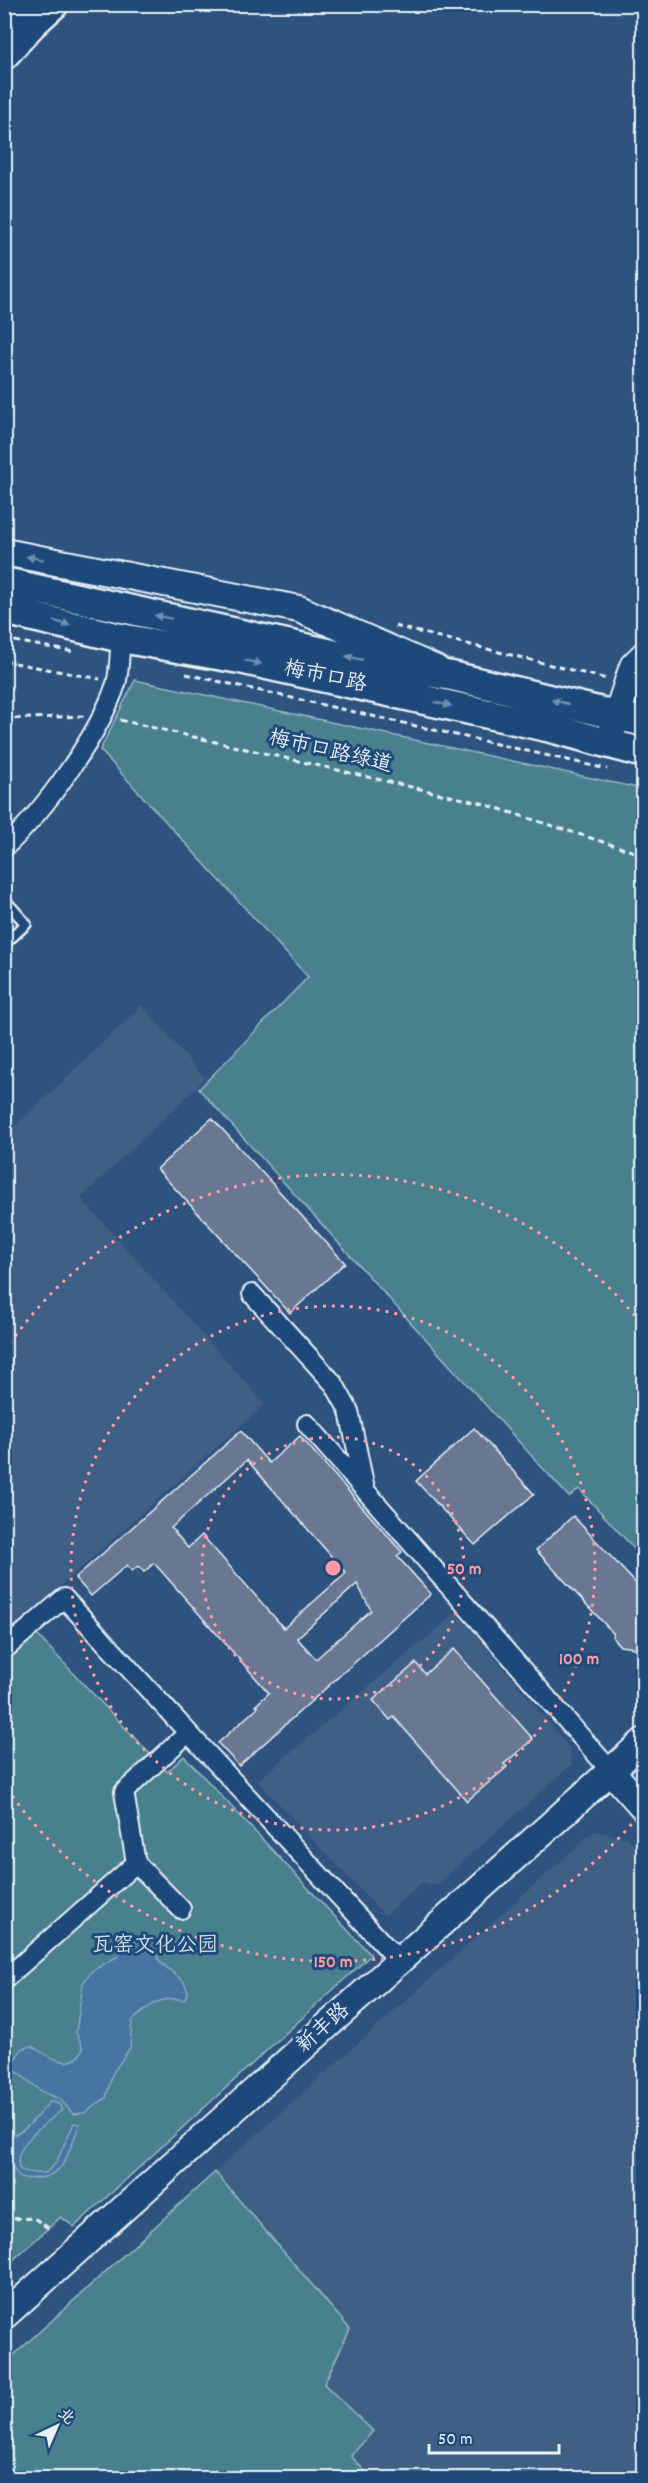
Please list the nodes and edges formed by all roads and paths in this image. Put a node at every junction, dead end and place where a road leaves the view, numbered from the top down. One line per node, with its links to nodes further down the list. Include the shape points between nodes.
1 (12, 4): 3 (street)
2 (54, 4): 3 (main road)
3 (32, 24): 4 (main road)
4 (4, 55)
5 (4, 552): 15 (street, one-way to 5, via 299,609)
6 (4, 582): 15 (main road, 梅市口路, one-way to 6)
7 (4, 610): 9 (main road, 梅市口路, one-way to 9)
8 (385, 624): 17 (path)
9 (121, 638): 16 (street); 22 (main road, 梅市口路, one-way to 22, via 240,659 551,728)
10 (4, 639): 11 (path)
11 (84, 654)
12 (644, 655): 17 (street, via 633,666)
13 (4, 661): 16 (path)
14 (184, 674): 22 (path)
15 (452, 676): 20 (main road, 梅市口路, one-way to 15)
16 (116, 682): 18 (street)
17 (627, 684): 20 (street)
18 (101, 716): 19 (path, 梅市口路绿道); 23 (street, via 39,813); 24 (path, 梅市口路绿道, via 481,803)
19 (4, 719)
20 (630, 719): 22 (street)
21 (644, 753): 22 (main road, 梅市口路)
22 (610, 757)
23 (4, 848)
24 (644, 855)
25 (4, 899): 26 (lane, via 26,924)
26 (4, 944)
27 (252, 1294): 29 (street, via 334,1384 349,1411)
28 (307, 1424): 29 (street)
29 (366, 1490): 33 (street)
30 (4, 1650): 31 (street, via 64,1598)
31 (188, 1733): 35 (street, via 124,1792); 37 (street)
32 (644, 1741): 33 (street, 新丰路)
33 (610, 1770): 34 (street); 37 (street, 新丰路)
34 (644, 1808)
35 (136, 1863): 36 (street); 38 (street)
36 (181, 1908)
37 (399, 1961): 41 (street, 新丰路)
38 (4, 1980)
39 (4, 2222): 40 (path, via 34,2218)
40 (51, 2230)
41 (4, 2316)

